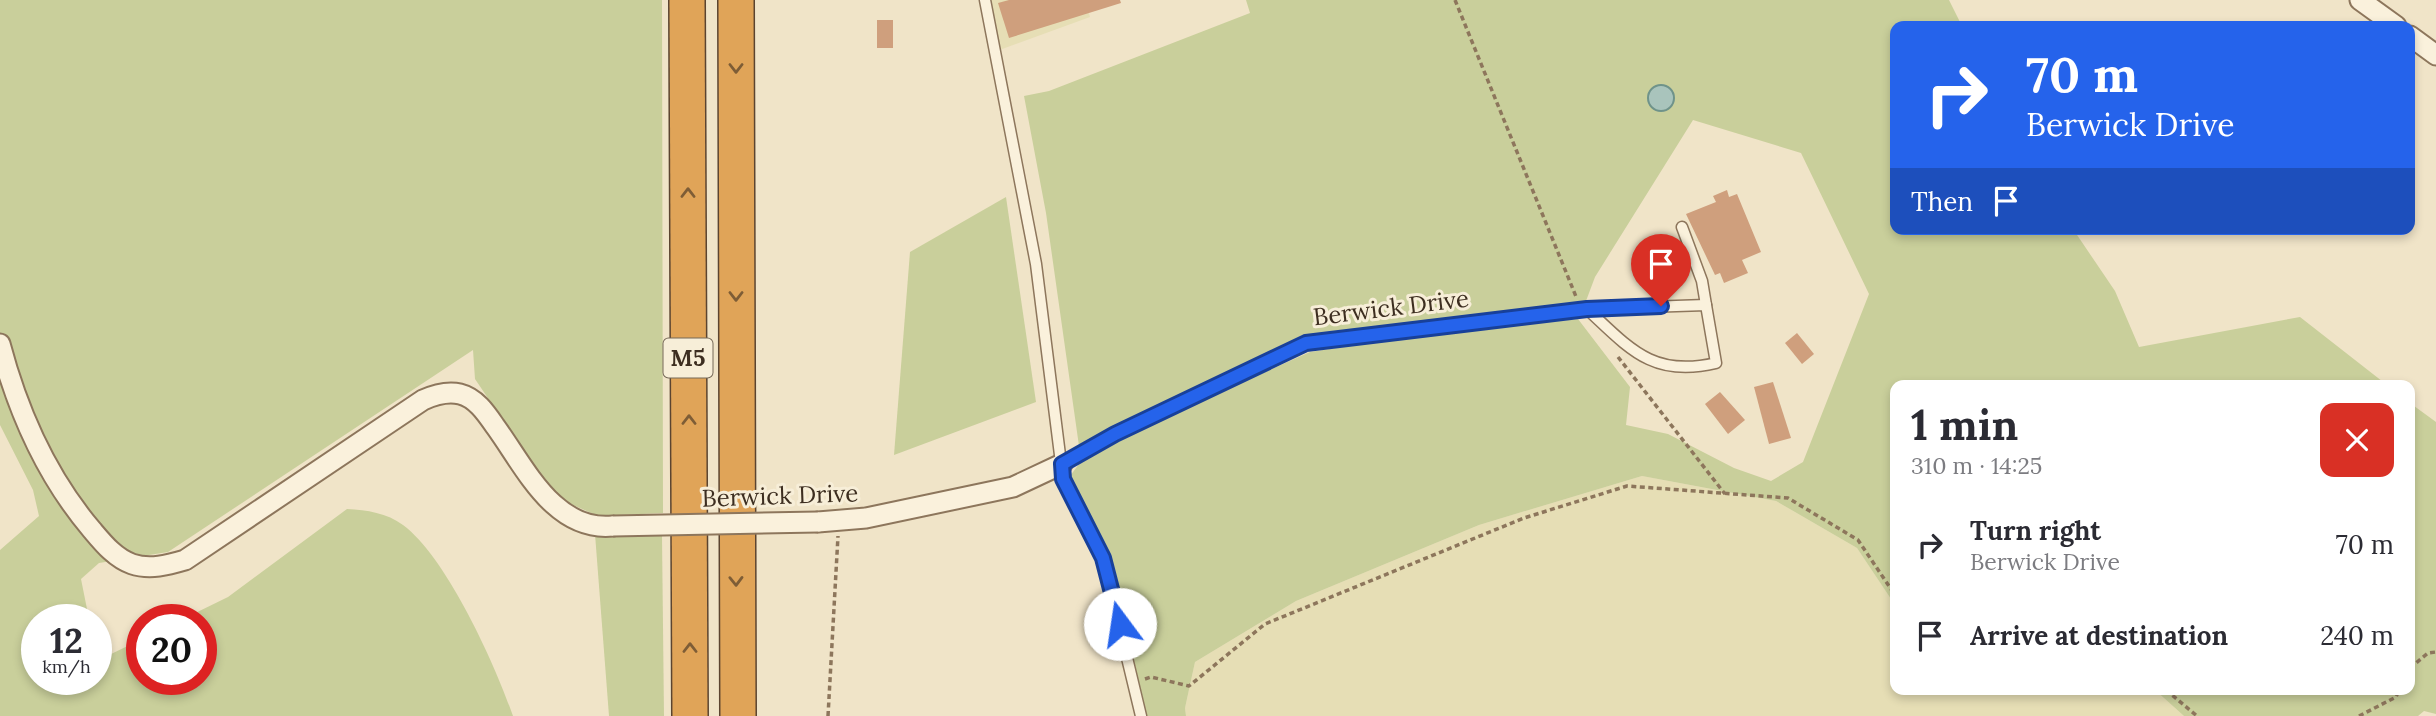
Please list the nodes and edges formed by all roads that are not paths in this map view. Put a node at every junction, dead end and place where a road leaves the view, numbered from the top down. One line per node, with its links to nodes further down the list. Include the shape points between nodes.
1 (687, 0): 13 (highway, M5, one-way to 1)
2 (736, 0): 14 (highway, M5, one-way to 14)
3 (985, 0): 12 (lane, via 1036,264)
4 (2360, 0): 5 (street)
5 (2389, 21)
6 (2415, 40): 7 (street)
7 (2436, 55)
8 (1682, 227): 9 (lane)
9 (1706, 305): 10 (lane, Berwick Drive); 10 (lane, via 1716,363 1673,369 1645,359)
10 (1585, 310): 12 (lane, Berwick Drive, via 1306,343)
11 (0, 344): 12 (street, Berwick Drive, bridge, via 11,385 46,468 106,546 131,564 155,567 185,560 423,400 448,393 461,394 482,407 559,511 587,525 838,521 1013,487)
12 (1062, 464): 15 (lane, via 1063,479 1103,558)
13 (690, 716)
14 (738, 716)
15 (1141, 716)

